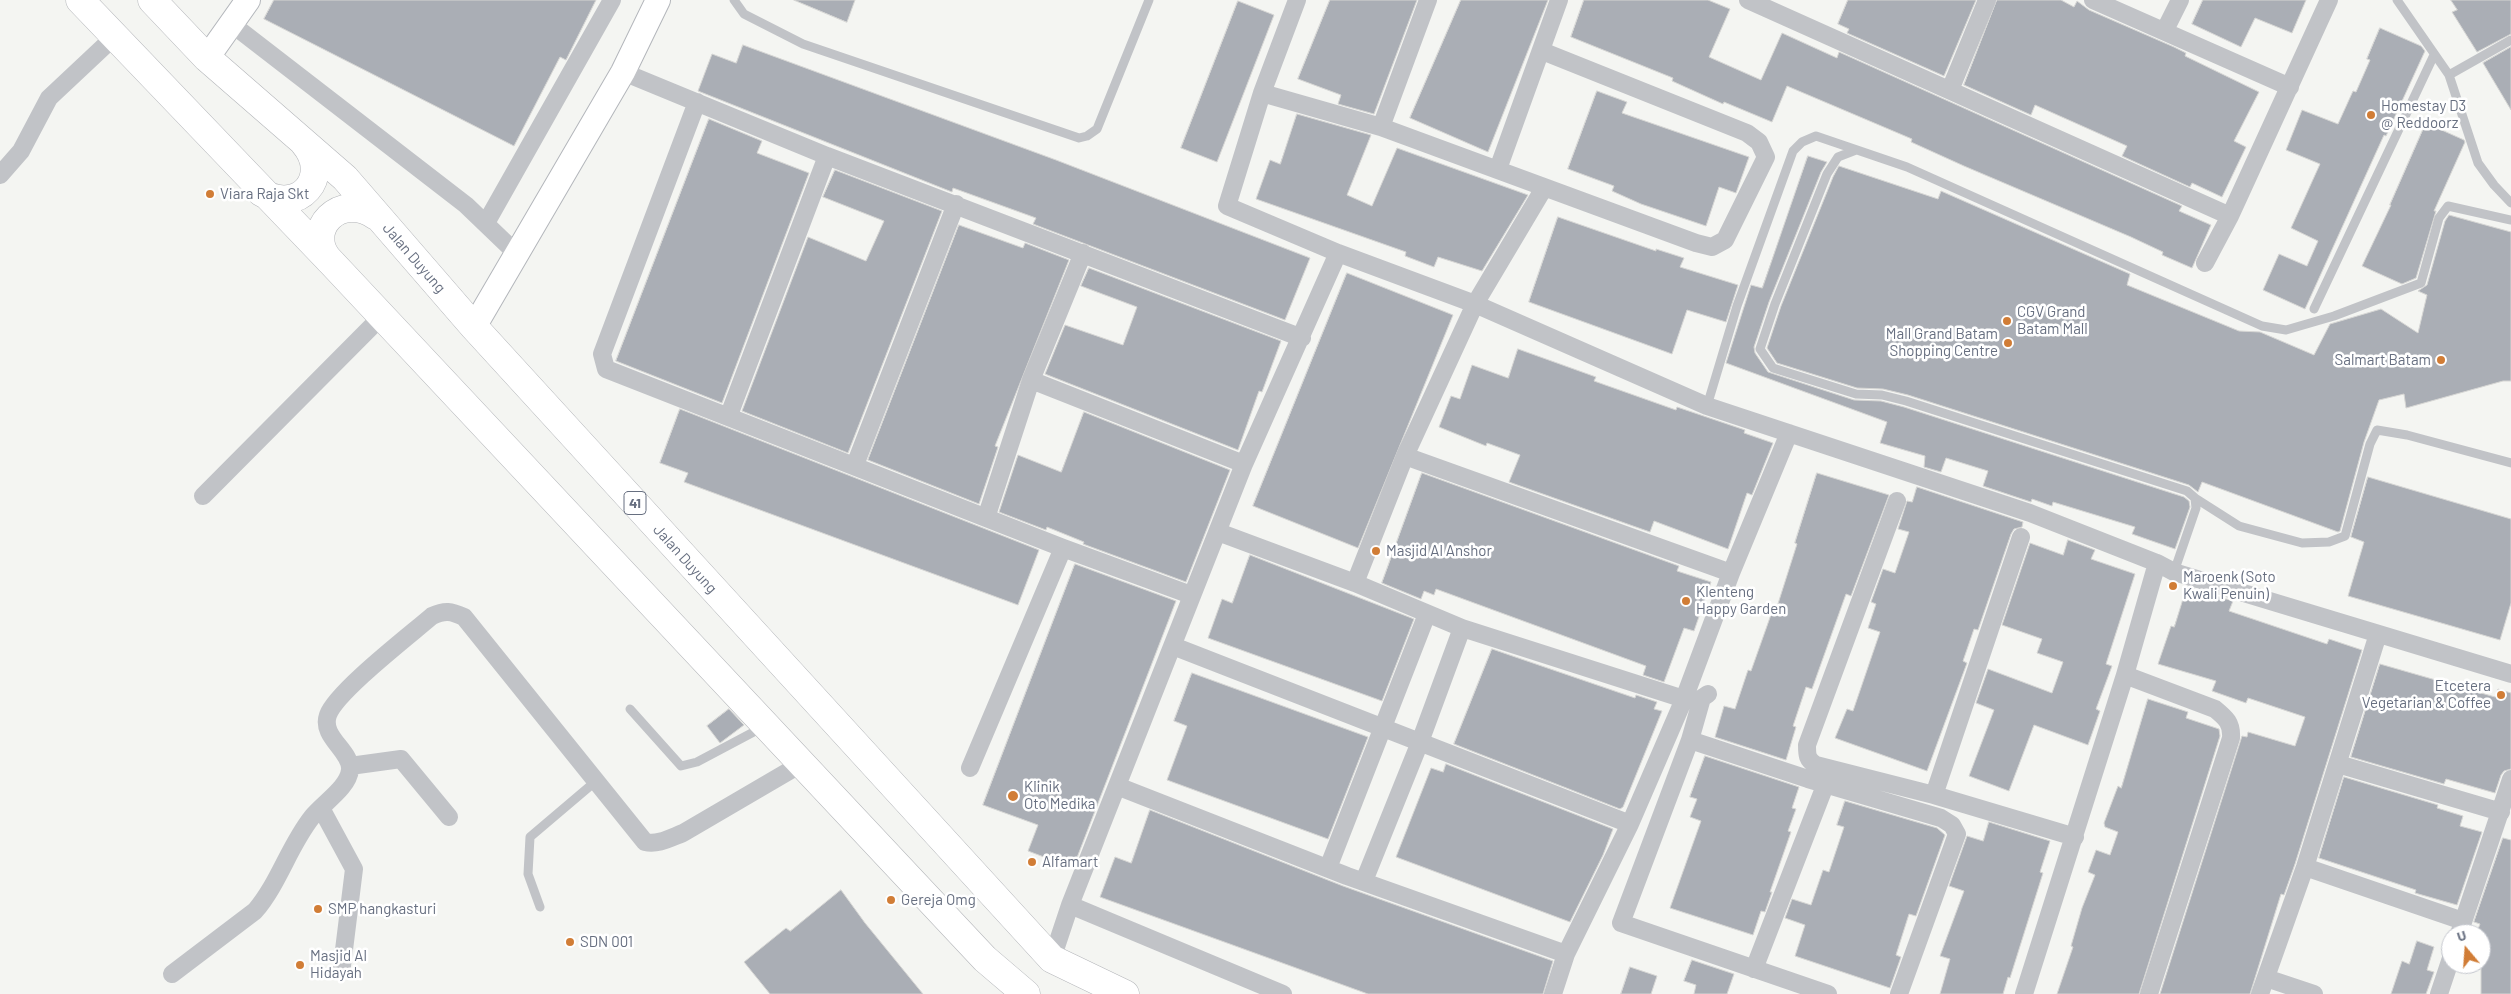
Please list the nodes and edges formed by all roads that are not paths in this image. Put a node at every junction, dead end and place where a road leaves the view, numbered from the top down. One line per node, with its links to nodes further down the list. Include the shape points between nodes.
1 (80, 0): 20 (highway)
2 (152, 0): 24 (highway, Jalan Duyung / 41)
3 (248, 0): 18 (street)
4 (612, 0): 44 (street)
5 (658, 0): 25 (street)
6 (734, 0): 7 (lane, via 744,14 803,44 1078,138 1097,129)
7 (1149, 0)
8 (1297, 0): 29 (street)
9 (1428, 0): 31 (street)
10 (1559, 0): 22 (street)
11 (1748, 0): 28 (street)
12 (1987, 0): 28 (street)
13 (2093, 0): 17 (street)
14 (2180, 0): 19 (street)
15 (2329, 0): 27 (street)
16 (2398, 0): 23 (lane)
17 (2119, 6): 19 (street)
18 (233, 25): 24 (street); 44 (street)
19 (2165, 30): 27 (street)
20 (114, 37): 36 (street, via 49,98 21,152); 38 (highway)
21 (2511, 40): 26 (lane)
22 (1542, 51): 35 (street); 37 (street, via 1747,133 1759,142 1766,157 1725,240 1712,247)
23 (2434, 55): 26 (lane); 51 (lane)
24 (207, 58): 32 (highway, Jalan Duyung / 41)
25 (623, 72): 30 (street); 45 (street)
26 (2449, 74): 39 (lane, via 2478,163)
27 (2290, 87): 42 (street)
28 (1950, 90): 42 (street)
29 (1262, 93): 31 (street); 47 (street, via 1227,206)
30 (698, 102): 34 (street); 57 (street, via 602,354 606,369)
31 (1381, 127): 35 (street)
32 (304, 143): 38 (highway, via 315,161 316,172 306,191 298,197 279,200); 41 (highway, Jalan Duyung / 41, via 345,178)
33 (1856, 150): 43 (lane, via 1906,167 2262,326 2286,330 2334,316 2421,283 2439,218 2448,206); 56 (lane, via 1816,136 1802,142 1793,151 1737,306); 64 (lane, via 1838,157 1827,174 1775,304 1760,349 1773,368 1856,394 1882,394 1906,401 2176,486)
34 (827, 156): 40 (street); 57 (street)
35 (1498, 169): 37 (street)
36 (0, 175)
37 (1544, 188): 50 (street)
38 (261, 192): 49 (highway)
39 (2511, 202)
40 (956, 204): 46 (street); 62 (street)
41 (376, 216): 49 (highway, via 358,207 347,207 329,217 323,226 321,246); 53 (highway, Jalan Duyung / 41)
42 (2230, 216): 48 (street)
43 (2511, 220)
44 (486, 223): 45 (street)
45 (516, 253): 53 (street)
46 (1083, 253): 54 (street); 55 (street)
47 (1338, 253): 50 (street); 54 (street)
48 (2205, 263)
49 (332, 264): 52 (highway)
50 (1474, 304): 56 (street); 59 (street)
51 (2314, 309)
52 (382, 316): 63 (street); 84 (highway)
53 (474, 327): 110 (highway, Jalan Duyung / 41)
54 (1302, 338): 61 (street)
55 (1031, 380): 61 (street); 66 (street)
56 (1707, 406): 58 (street)
57 (729, 415): 62 (street)
58 (1789, 433): 70 (street, via 2030,513); 72 (street)
59 (1405, 456): 72 (street); 73 (street)
60 (2511, 463): 64 (lane, via 2400,433 2377,430 2370,444 2345,536 2329,542 2302,543 2239,526)
61 (1244, 464): 67 (street)
62 (855, 465): 66 (street)
63 (203, 496)
64 (2195, 498): 71 (lane, via 2196,508)
65 (1897, 501): 96 (street, via 1807,745 1807,755 1816,765)
66 (986, 518): 69 (street)
67 (1218, 532): 73 (street); 74 (street)
68 (2022, 537): 96 (street)
69 (1063, 548): 74 (street); 91 (street)
70 (2157, 563): 71 (street); 80 (street)
71 (2174, 572): 77 (street)
72 (1731, 573): 82 (street)
73 (1355, 583): 75 (street)
74 (1191, 595): 78 (street)
75 (1427, 614): 76 (street); 85 (street)
76 (1462, 628): 82 (street); 87 (street)
77 (2378, 634): 79 (street); 89 (street)
78 (1173, 646): 85 (street); 95 (street)
79 (2511, 674)
80 (2125, 675): 101 (street); 123 (street, via 2214,709 2226,718 2232,728)
81 (1708, 694): 86 (street, via 1702,698)
82 (1684, 699): 100 (street)
83 (630, 709): 84 (lane, via 681,766 697,762)
84 (766, 726): 88 (highway)
85 (1383, 728): 87 (street); 103 (street)
86 (1690, 740): 94 (street); 112 (street, via 1621,923)
87 (1420, 742): 100 (street); 104 (street)
88 (801, 764): 93 (street, via 683,833 652,844 645,842 632,828); 116 (highway, via 985,959)
89 (2338, 764): 98 (street); 102 (street)
90 (350, 766): 93 (street, via 327,729 329,713 346,690 432,616 452,611 464,617); 97 (street, via 344,783); 99 (street, via 401,760)
91 (970, 768)
92 (2511, 779): 98 (street)
93 (596, 781): 106 (lane, via 530,837 528,874)
94 (1826, 783): 112 (street); 121 (street, via 1941,818 1957,834)
95 (1117, 786): 103 (street); 105 (street)
96 (1934, 795): 101 (street)
97 (320, 808): 111 (street, via 354,869); 113 (street, via 288,854 265,899 255,911)
98 (2501, 812): 108 (street)
99 (449, 817)
100 (1630, 824): 109 (street)
101 (2075, 837): 122 (street)
102 (2305, 867): 107 (street); 115 (street)
103 (1328, 868): 104 (street)
104 (1364, 882): 109 (street)
105 (1070, 905): 110 (street); 118 (street)
106 (540, 908)
107 (2453, 924)
108 (2462, 924)
109 (1566, 954): 119 (street)
110 (1052, 959): 117 (highway, Jalan Duyung / 41)
111 (342, 966)
112 (1754, 969): 120 (street)
113 (172, 974)
114 (2446, 974): 125 (street)
115 (2263, 986): 124 (street)
116 (1026, 994)
117 (1125, 994)
118 (1283, 994)
119 (1553, 994)
120 (1828, 994)
121 (1899, 994)
122 (2024, 994)
123 (2149, 994)
124 (2314, 994)
125 (2439, 994)

